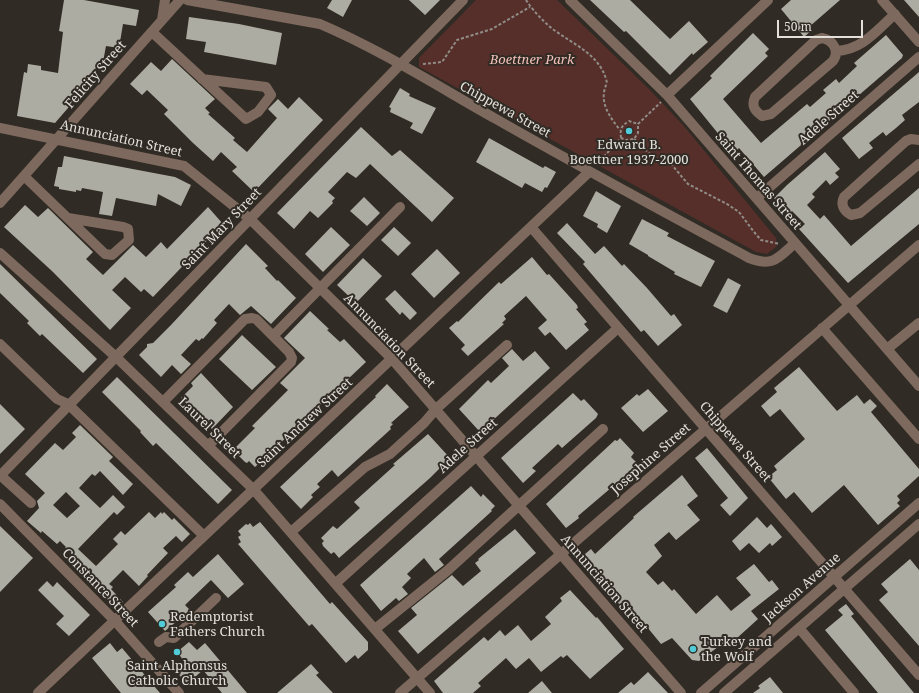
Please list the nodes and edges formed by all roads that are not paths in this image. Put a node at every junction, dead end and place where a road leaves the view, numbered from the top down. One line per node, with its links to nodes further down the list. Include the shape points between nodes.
1 (165, 0): 9 (street)
2 (180, 0): 9 (street, Felicity Street)
3 (187, 0): 14 (street, Chippewa Street, via 320,24)
4 (463, 0): 14 (street, Saint Mary Street)
5 (570, 0): 16 (street, Saint Thomas Street)
6 (768, 0): 16 (street)
7 (882, 0): 8 (street)
8 (895, 14): 11 (street); 12 (street, via 860,45)
9 (162, 21): 10 (street, Felicity Street)
10 (152, 32): 15 (street); 18 (street, Felicity Street)
11 (919, 42)
12 (836, 52): 12 (street, via 833,61 771,114 762,116 756,112 753,107 755,97 816,40 827,39)
13 (919, 57): 23 (street, Adele Street)
14 (400, 65): 21 (street, Chippewa Street); 27 (street, Saint Mary Street)
15 (202, 80): 15 (street, via 246,119 258,112 271,96 266,87)
16 (667, 96): 23 (street, Saint Thomas Street)
17 (0, 128): 18 (street, Annunciation Street)
18 (57, 138): 22 (street, Felicity Street); 27 (street, Annunciation Street, via 184,166)
19 (919, 140): 20 (street, via 912,139 906,142 844,197 842,206 850,215 860,213)
20 (919, 164)
21 (589, 172): 28 (street, Saint Andrew Street); 29 (street, Chippewa Street, via 749,258 770,262)
22 (24, 176): 24 (street, Felicity Street); 26 (street)
23 (757, 198): 29 (street, Saint Thomas Street)
24 (0, 203)
25 (400, 207): 32 (street)
26 (68, 218): 26 (street, via 105,254 112,255 129,240 128,229 123,227)
27 (250, 219): 32 (street, Annunciation Street); 41 (street, Saint Mary Street)
28 (531, 227): 35 (street, Chippewa Street); 42 (street, Saint Andrew Street)
29 (795, 243): 33 (street, Saint Thomas Street)
30 (919, 245): 33 (street, Josephine Street)
31 (0, 253): 41 (street, Laurel Street)
32 (320, 288): 37 (street); 42 (street, Annunciation Street)
33 (849, 305): 36 (street, Josephine Street); 40 (street, Saint Thomas Street)
34 (919, 323): 40 (street)
35 (618, 328): 47 (street, Chippewa Street); 51 (street, Adele Street)
36 (822, 328): 47 (street, Josephine Street); 49 (street)
37 (273, 336): 44 (street, via 256,319 245,319); 50 (street, via 289,352 291,362)
38 (0, 344): 45 (street, via 57,399)
39 (507, 345): 46 (street)
40 (888, 349): 43 (street, Saint Thomas Street)
41 (116, 357): 44 (street, Laurel Street); 45 (street, Saint Mary Street)
42 (392, 359): 46 (street, Annunciation Street); 53 (street, Saint Andrew Street)
43 (919, 386)
44 (162, 402): 50 (street, Laurel Street)
45 (68, 404): 52 (street, Saint Mary Street); 60 (street)
46 (436, 409): 51 (street, Annunciation Street); 59 (street, via 390,454 365,467)
47 (706, 428): 61 (street, Josephine Street); 62 (street, Chippewa Street)
48 (603, 429): 57 (street)
49 (919, 439)
50 (208, 446): 53 (street, Laurel Street)
51 (477, 456): 57 (street, Annunciation Street); 63 (street, Adele Street)
52 (0, 476): 54 (street)
53 (254, 490): 59 (street, Laurel Street); 60 (street, Saint Andrew Street)
54 (30, 503)
55 (919, 503): 62 (street, Jackson Avenue)
56 (0, 504): 66 (street, Constance Street)
57 (518, 505): 61 (street, Annunciation Street); 68 (street, via 446,571)
58 (919, 524): 64 (street)
59 (290, 532): 63 (street, Laurel Street)
60 (204, 536): 66 (street, Saint Andrew Street)
61 (562, 555): 71 (street, Josephine Street); 76 (street, Annunciation Street)
62 (834, 577): 64 (street, Chippewa Street); 77 (street, Jackson Avenue)
63 (336, 583): 68 (street, Laurel Street)
64 (844, 588): 67 (street); 70 (street, Chippewa Street)
65 (216, 598): 69 (street, via 174,638 166,637)
66 (115, 621): 69 (street, Constance Street); 72 (street, Saint Andrew Street)
67 (799, 628): 78 (street); 79 (street)
68 (375, 629): 71 (street, Laurel Street)
69 (152, 648): 73 (street, Constance Street)
70 (919, 675)
71 (417, 678): 74 (street, Josephine Street); 75 (street, Laurel Street)
72 (38, 693)
73 (179, 693)
74 (400, 693)
75 (430, 693)
76 (681, 693)
77 (701, 693)
78 (724, 693)
79 (854, 693)

